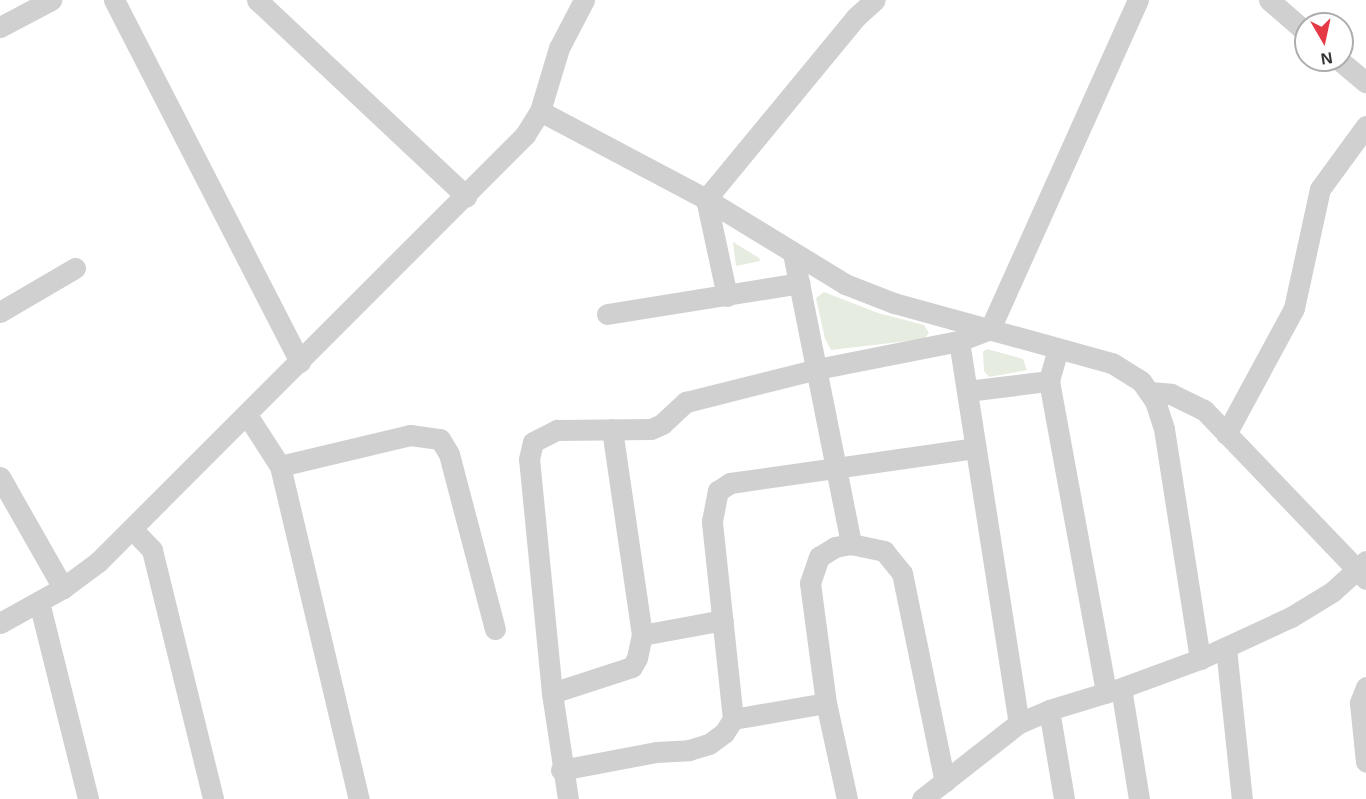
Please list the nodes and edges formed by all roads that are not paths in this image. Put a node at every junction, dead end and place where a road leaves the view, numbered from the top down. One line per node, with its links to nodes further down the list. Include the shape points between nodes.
1 (51, 0): 9 (street)
2 (114, 0): 25 (street)
3 (256, 0): 14 (street)
4 (584, 0): 12 (street, via 559,48)
5 (875, 0): 15 (street)
6 (1138, 0): 22 (street)
7 (1269, 0): 8 (street)
8 (1294, 22)
9 (0, 27)
10 (1353, 72): 11 (street)
11 (1366, 83)
12 (540, 111): 14 (street, via 525,135); 15 (street)
13 (1366, 126): 32 (street, via 1320,189 1294,308)
14 (466, 196): 25 (street)
15 (706, 199): 16 (street); 19 (street)
16 (793, 253): 18 (street); 22 (street, via 845,284 894,303)
17 (75, 268): 20 (street)
18 (800, 283): 19 (street); 26 (street)
19 (727, 296): 21 (street)
20 (0, 312)
21 (607, 314)
22 (990, 329): 23 (street); 24 (street)
23 (959, 341): 26 (street); 28 (street)
24 (1058, 348): 27 (street); 29 (street, via 1112,363 1141,381)
25 (300, 362): 30 (street)
26 (817, 369): 31 (street, via 680,404 662,424 651,429); 35 (street)
27 (1049, 381): 28 (street); 49 (street)
28 (967, 391): 33 (street)
29 (1149, 392): 32 (street, via 1171,394 1203,410); 47 (street, via 1164,429)
30 (247, 415): 34 (street); 37 (street)
31 (612, 429): 45 (street); 50 (street, via 550,432 533,442 529,454)
32 (1226, 434): 39 (street)
33 (975, 447): 35 (street); 54 (street)
34 (280, 466): 44 (street, via 410,435 440,439 449,454); 60 (street)
35 (836, 467): 38 (street); 42 (street, via 730,483 718,491 712,521)
36 (0, 477): 40 (street)
37 (132, 529): 40 (street); 59 (street, via 152,550)
38 (851, 544): 51 (street, via 827,550 819,557 810,583); 57 (street, via 884,551 902,573)
39 (1364, 570): 46 (street, via 1291,617)
40 (63, 588): 41 (street)
41 (39, 602): 43 (street); 58 (street)
42 (723, 620): 45 (street); 53 (street)
43 (0, 624)
44 (495, 629)
45 (642, 635): 50 (street, via 633,667)
46 (1226, 648): 47 (street); 66 (street)
47 (1200, 659): 49 (street)
48 (1366, 687): 55 (street, via 1360,703)
49 (1114, 691): 52 (street); 65 (street)
50 (552, 693): 56 (street)
51 (826, 703): 53 (street); 62 (street)
52 (1049, 710): 54 (street); 64 (street)
53 (733, 718): 56 (street, via 724,733 709,744)
54 (1019, 723): 57 (street)
55 (1366, 762)
56 (561, 770): 61 (street)
57 (945, 782): 63 (street)
58 (88, 799)
59 (213, 799)
60 (359, 799)
61 (568, 799)
62 (847, 799)
63 (922, 799)
64 (1064, 799)
65 (1139, 799)
66 (1242, 799)

